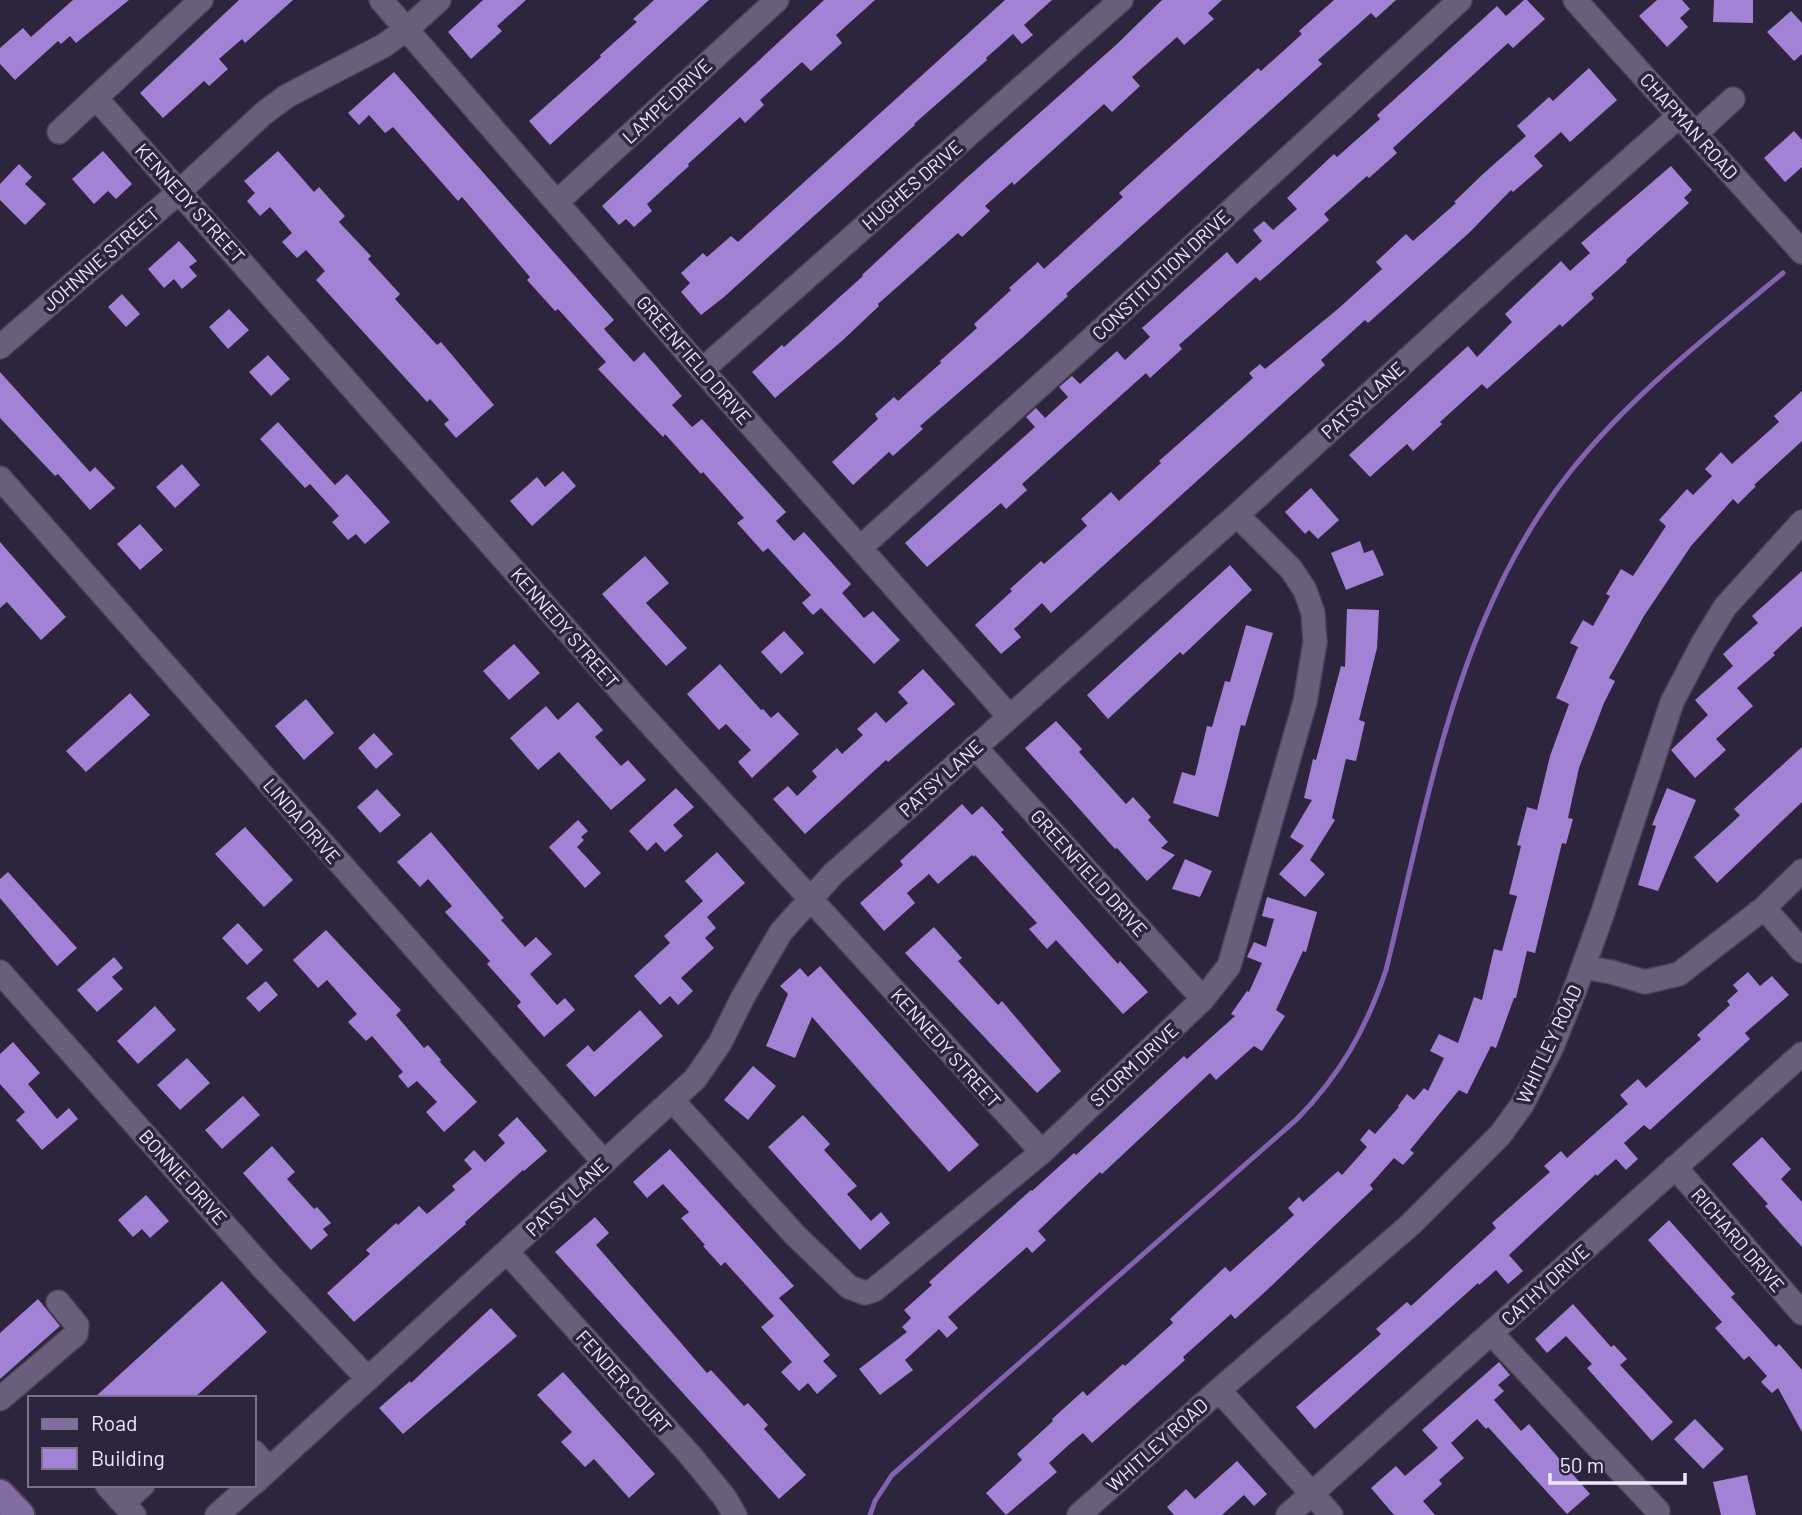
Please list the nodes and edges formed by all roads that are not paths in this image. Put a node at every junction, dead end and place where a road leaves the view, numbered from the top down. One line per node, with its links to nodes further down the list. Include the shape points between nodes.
1 (201, 0): 9 (street)
2 (381, 0): 8 (street, GREENFIELD DRIVE)
3 (439, 0): 8 (street, JOHNNIE STREET)
4 (777, 0): 15 (street, LAMPE DRIVE)
5 (1121, 0): 18 (street, HUGHES DRIVE)
6 (1460, 0): 22 (street, CONSTITUTION DRIVE)
7 (1575, 0): 11 (street, CHAPMAN ROAD)
8 (407, 29): 14 (street, JOHNNIE STREET, via 287,96); 15 (street, GREENFIELD DRIVE)
9 (96, 98): 12 (street); 14 (street, KENNEDY STREET)
10 (1733, 99): 13 (street)
11 (1679, 116): 13 (street, CHAPMAN ROAD); 20 (street, PATSY LANE)
12 (59, 132)
13 (1695, 134): 16 (street, CHAPMAN ROAD)
14 (180, 191): 17 (street, JOHNNIE STREET); 26 (street, KENNEDY STREET)
15 (557, 202): 18 (street, GREENFIELD DRIVE)
16 (1802, 252)
17 (0, 347)
18 (702, 370): 22 (street, GREENFIELD DRIVE)
19 (0, 478): 35 (street, LINDA DRIVE)
20 (1237, 515): 23 (street, PATSY LANE); 31 (street, STORM DRIVE, via 1306,590 1315,642 1305,702 1229,966)
21 (1802, 522): 29 (street, WHITLEY ROAD, via 1725,607 1672,702)
22 (860, 548): 23 (street, GREENFIELD DRIVE)
23 (1009, 716): 24 (street, PATSY LANE)
24 (975, 747): 26 (street, PATSY LANE); 31 (street, GREENFIELD DRIVE)
25 (1802, 870): 27 (street)
26 (810, 899): 33 (street, PATSY LANE, via 781,932 709,1061); 34 (street, KENNEDY STREET)
27 (1763, 908): 28 (street); 29 (street, via 1679,974 1645,982)
28 (1802, 951)
29 (1583, 967): 42 (street, WHITLEY ROAD, via 1552,1047 1522,1105 1500,1135 1410,1226)
30 (0, 972): 41 (street, BONNIE DRIVE)
31 (1203, 999): 34 (street, STORM DRIVE)
32 (1802, 1054): 36 (street, CATHY DRIVE)
33 (672, 1100): 34 (street, STORM DRIVE, via 795,1235 849,1287 864,1293 874,1290); 35 (street, PATSY LANE)
34 (1042, 1152)
35 (604, 1162): 37 (street, PATSY LANE)
36 (1675, 1167): 39 (street, RICHARD DRIVE); 40 (street, CATHY DRIVE)
37 (507, 1252): 41 (street, PATSY LANE); 54 (street, FENDER COURT, via 690,1455)
38 (58, 1302): 43 (street, via 77,1325 76,1334)
39 (1802, 1313)
40 (1492, 1334): 48 (street, CATHY DRIVE); 51 (street)
41 (368, 1379): 44 (street, PATSY LANE)
42 (1219, 1390): 48 (street); 55 (street, WHITLEY ROAD)
43 (0, 1399)
44 (257, 1472)
45 (109, 1487): 50 (street)
46 (142, 1487): 50 (street)
47 (243, 1487): 53 (street, PATSY LANE)
48 (1312, 1493): 56 (street, CATHY DRIVE); 57 (street)
49 (0, 1494): 52 (main road)
50 (129, 1509)
51 (1658, 1511)
52 (20, 1515)
53 (217, 1515)
54 (735, 1515)
55 (1079, 1515)
56 (1287, 1515)
57 (1331, 1515)

